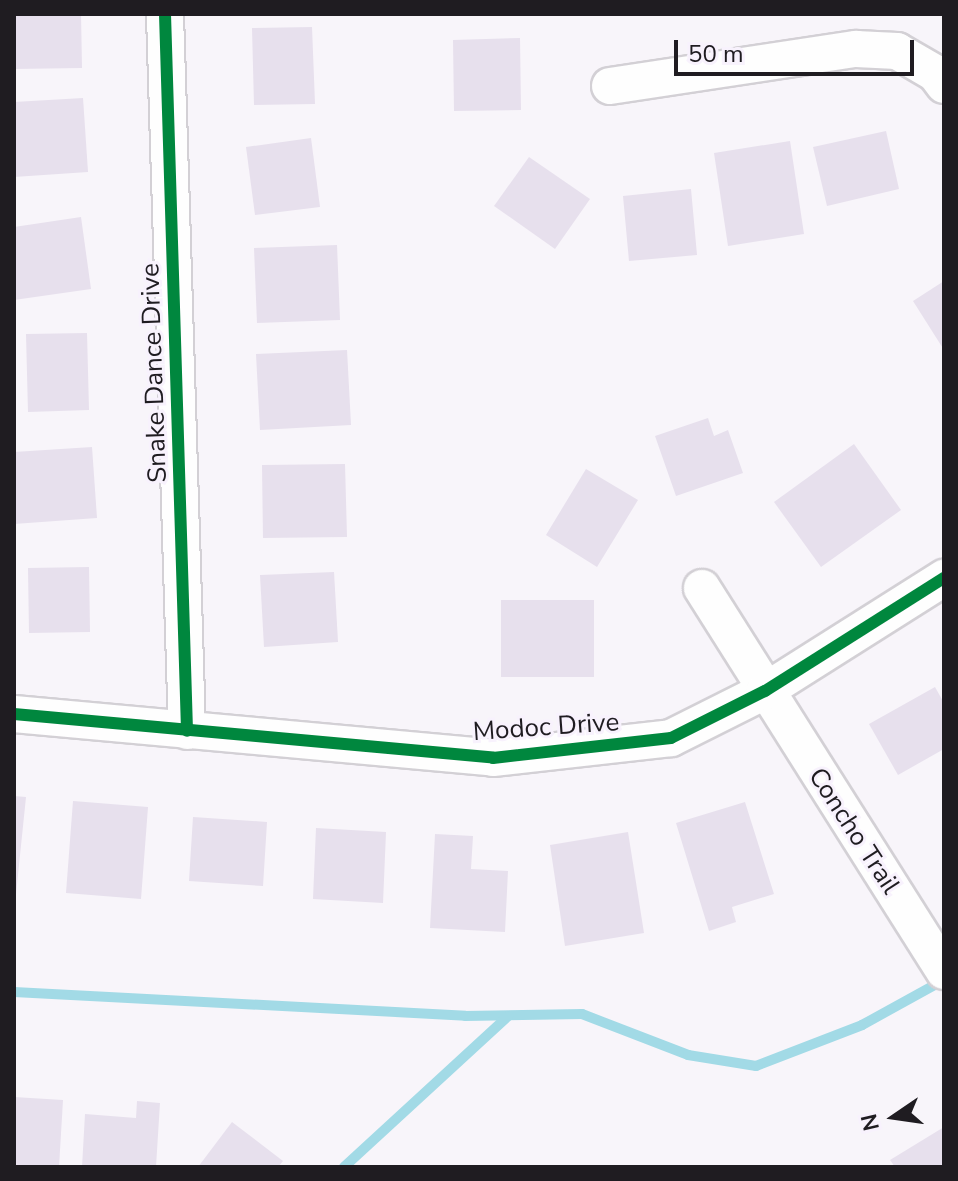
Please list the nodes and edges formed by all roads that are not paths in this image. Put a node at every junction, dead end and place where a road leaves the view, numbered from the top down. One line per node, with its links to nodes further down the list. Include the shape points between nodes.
1 (165, 14): 8 (street, Snake Dance Drive)
2 (944, 85): 3 (street, via 935,73 897,51 856,49)
3 (610, 86)
4 (944, 578): 6 (street, Modoc Drive)
5 (702, 588): 6 (street, Concho Trail)
6 (765, 691): 8 (street, Modoc Drive, via 671,738 493,758); 9 (street, Concho Trail)
7 (14, 714): 8 (street, Modoc Drive)
8 (187, 731)
9 (944, 971)

